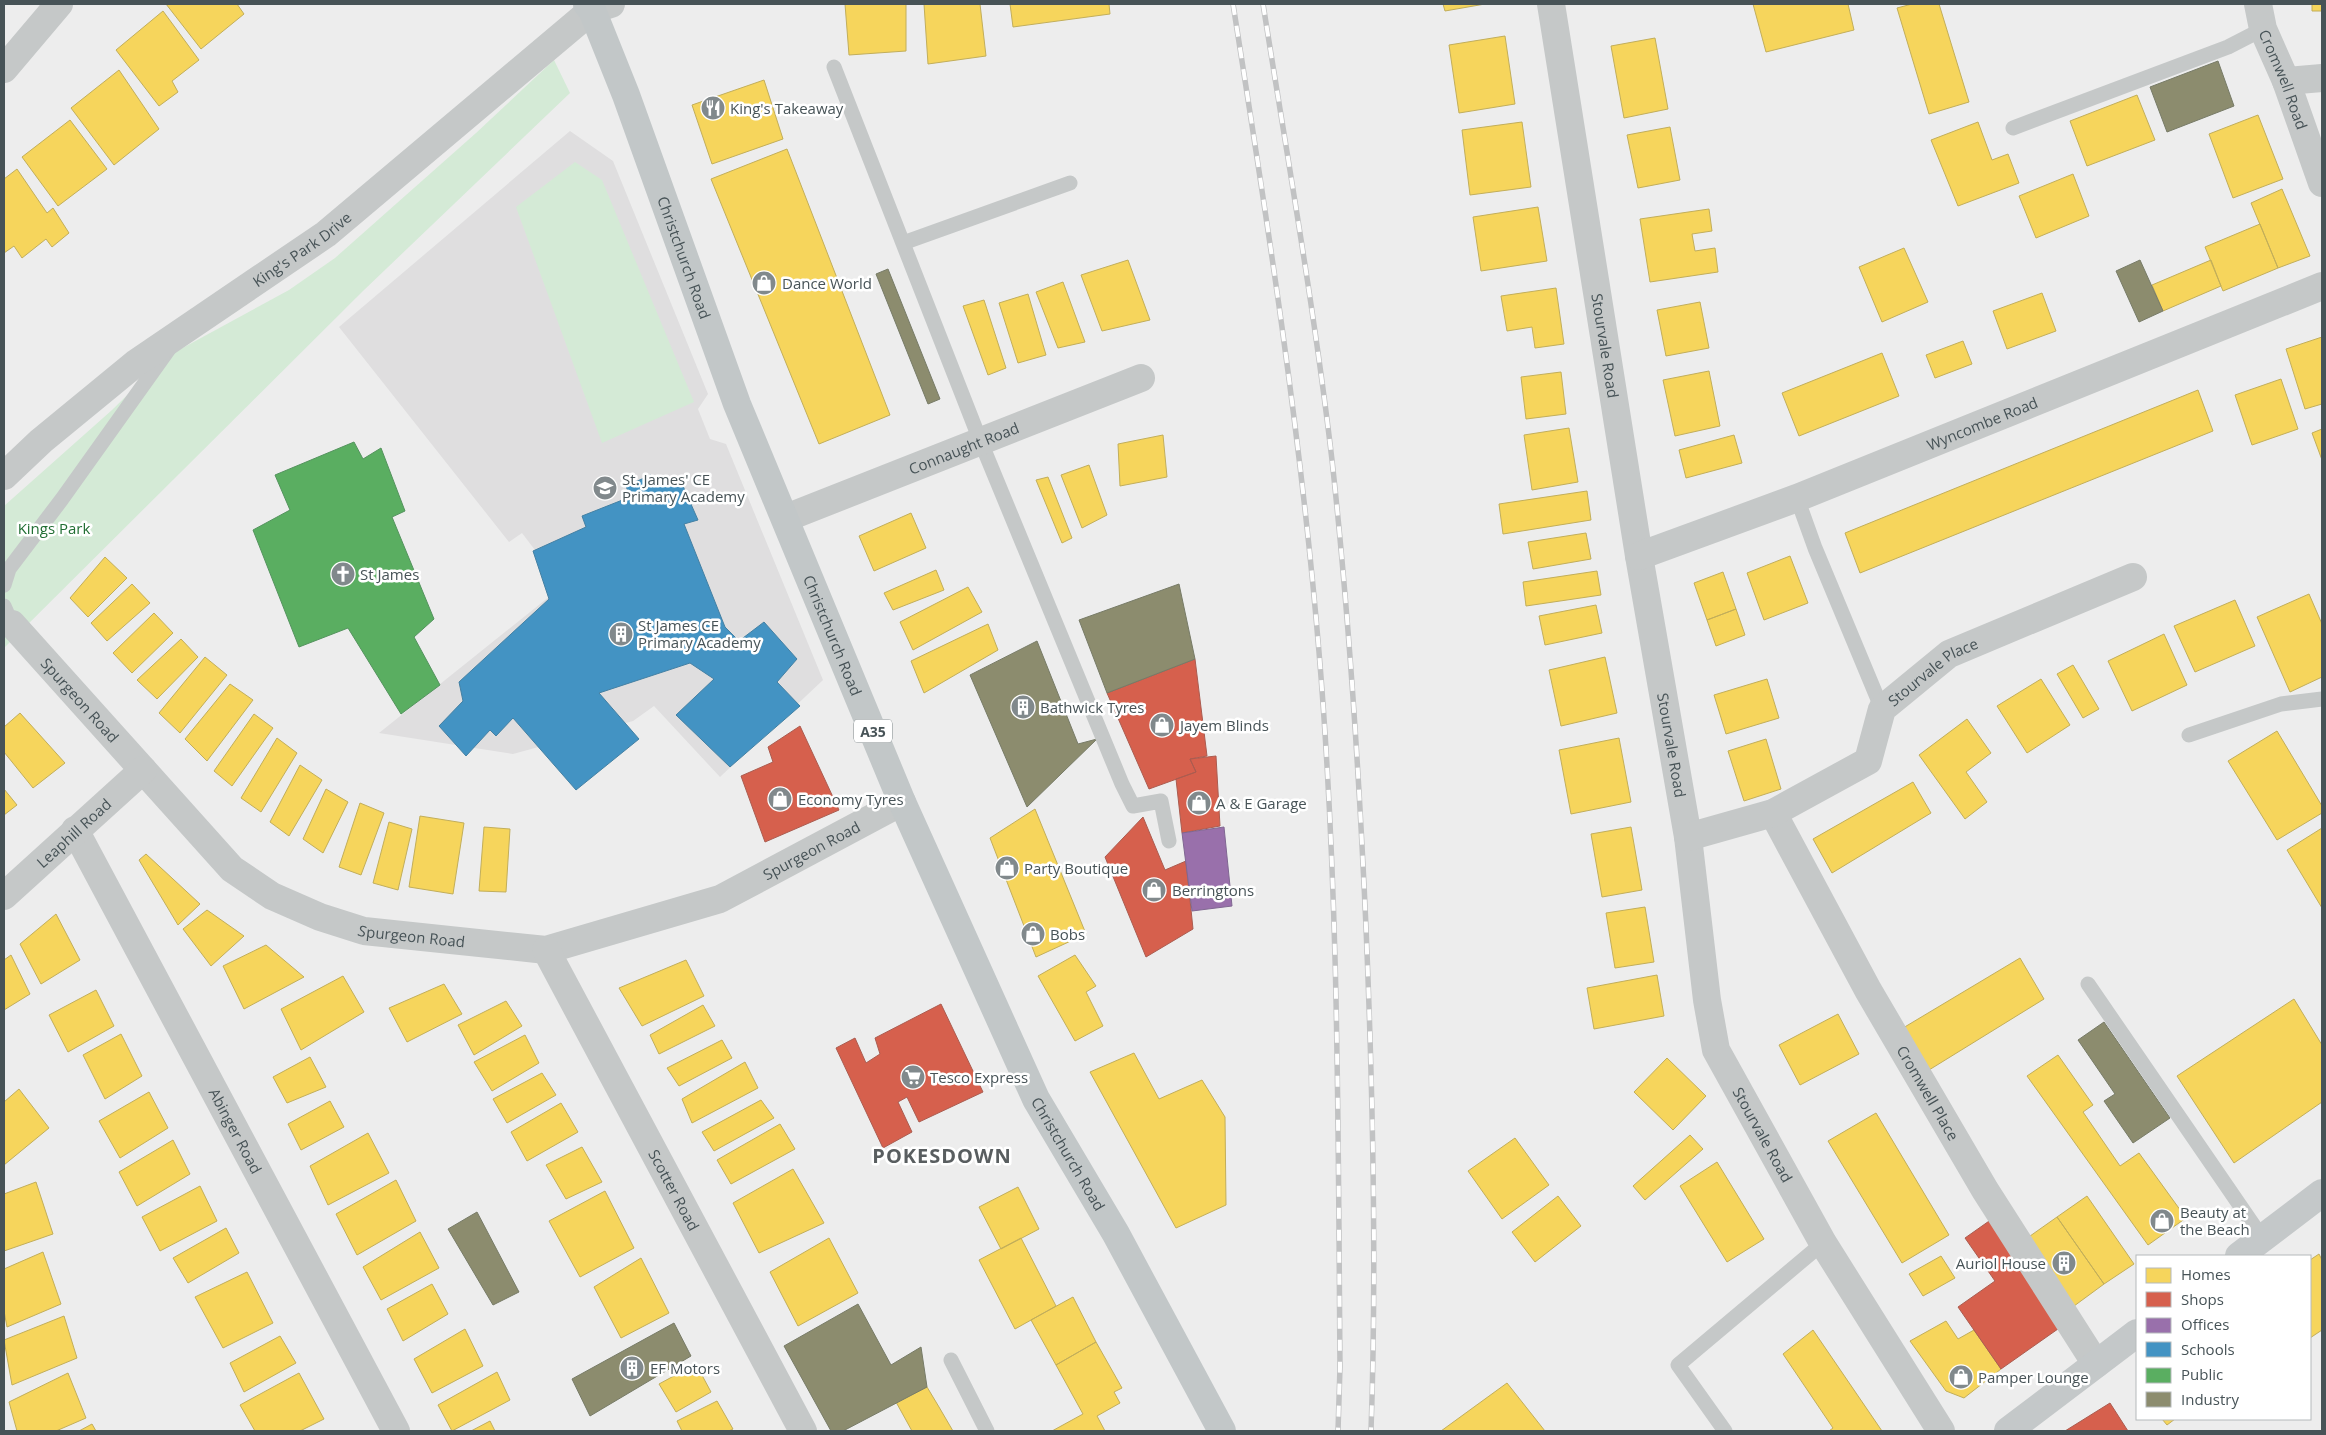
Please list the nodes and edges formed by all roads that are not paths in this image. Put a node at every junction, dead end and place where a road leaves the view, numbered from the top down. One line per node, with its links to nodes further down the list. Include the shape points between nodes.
1 (59, 4): 6 (street)
2 (1551, 4): 20 (street, Stourvale Road)
3 (597, 6): 14 (street, King's Park Drive, via 326,234); 19 (main road, Christchurch Road / A35, via 737,404)
4 (2260, 16): 8 (street, Cromwell Road); 9 (lane, via 2228,47)
5 (834, 67): 12 (lane)
6 (4, 68)
7 (2322, 78): 8 (street)
8 (2286, 82): 11 (street, Cromwell Road)
9 (2013, 128)
10 (1070, 183): 12 (lane)
11 (2322, 183)
12 (903, 243): 16 (lane)
13 (2322, 286): 18 (street, Wyncombe Road)
14 (182, 332): 17 (street, King's Park Drive, via 136,363 41,441); 22 (lane, via 9,569)
15 (1142, 378): 16 (street, Connaught Road)
16 (980, 440): 19 (street, Connaught Road); 32 (lane, via 1122,784 1133,806 1161,801)
17 (4, 476)
18 (1798, 498): 20 (street, Wyncombe Road); 25 (lane, via 1815,548)
19 (786, 518): 28 (main road, Christchurch Road / A35)
20 (1639, 556): 31 (street, Stourvale Road)
21 (2132, 577): 25 (street, Stourvale Place, via 1949,654)
22 (4, 585)
23 (8, 615): 27 (street, Spurgeon Road)
24 (2322, 699): 26 (lane, via 2281,704)
25 (1882, 710): 29 (street, Stourvale Place, via 1868,761)
26 (2189, 735)
27 (143, 770): 30 (street, Leaphill Road); 34 (street, Spurgeon Road, via 232,869 272,896 320,917 364,931)
28 (902, 802): 34 (street, Spurgeon Road, via 720,899); 46 (main road, Christchurch Road / A35, via 1036,1098 1116,1234)
29 (1773, 813): 31 (street, Stourvale Place); 42 (street, Cromwell Place, via 1868,990 1985,1190)
30 (75, 830): 33 (street, Leaphill Road); 43 (street, Abinger Road)
31 (1688, 837): 38 (street, Stourvale Road, via 1716,1050)
32 (1169, 841)
33 (4, 896)
34 (546, 950): 44 (street, Scotter Road)
35 (2088, 984): 37 (lane)
36 (2322, 1193): 37 (street)
37 (2263, 1239): 39 (street)
38 (1823, 1243): 47 (lane, via 1678,1365); 48 (street, Stourvale Road)
39 (2240, 1255)
40 (2136, 1334): 42 (street)
41 (951, 1360): 45 (lane)
42 (2096, 1364): 49 (street)
43 (396, 1431)
44 (803, 1431)
45 (986, 1431)
46 (1222, 1431)
47 (1725, 1431)
48 (1941, 1431)
49 (2008, 1431)

